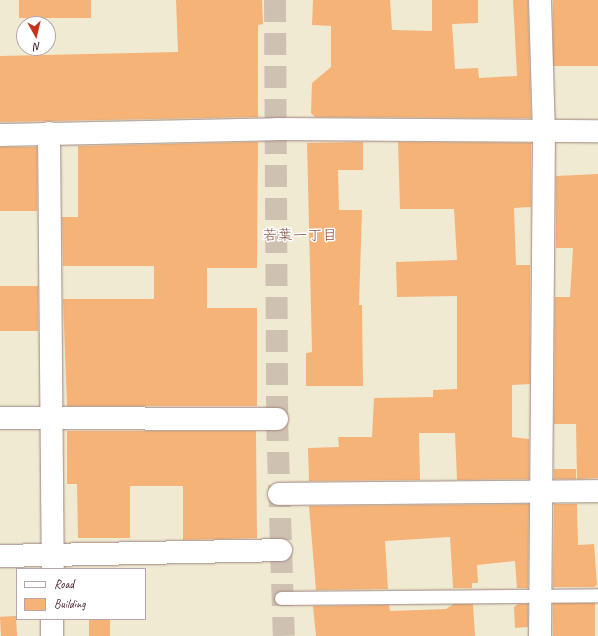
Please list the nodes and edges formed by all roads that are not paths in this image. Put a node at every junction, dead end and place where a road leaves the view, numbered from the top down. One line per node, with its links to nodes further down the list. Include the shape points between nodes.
1 (540, 0): 3 (street)
2 (598, 131): 3 (street)
3 (544, 132): 4 (street, via 276,129); 9 (street)
4 (48, 133): 5 (street); 6 (street)
5 (0, 135)
6 (52, 417): 7 (street); 8 (street); 14 (street)
7 (0, 418)
8 (277, 419)
9 (540, 489): 10 (street); 11 (street); 15 (street)
10 (598, 491)
11 (279, 494)
12 (281, 550): 14 (street)
13 (0, 556): 14 (street)
14 (52, 561)
15 (540, 595): 16 (lane); 17 (lane); 20 (street)
16 (598, 595)
17 (281, 598)
18 (52, 620): 19 (street)
19 (52, 636)
20 (540, 636)

